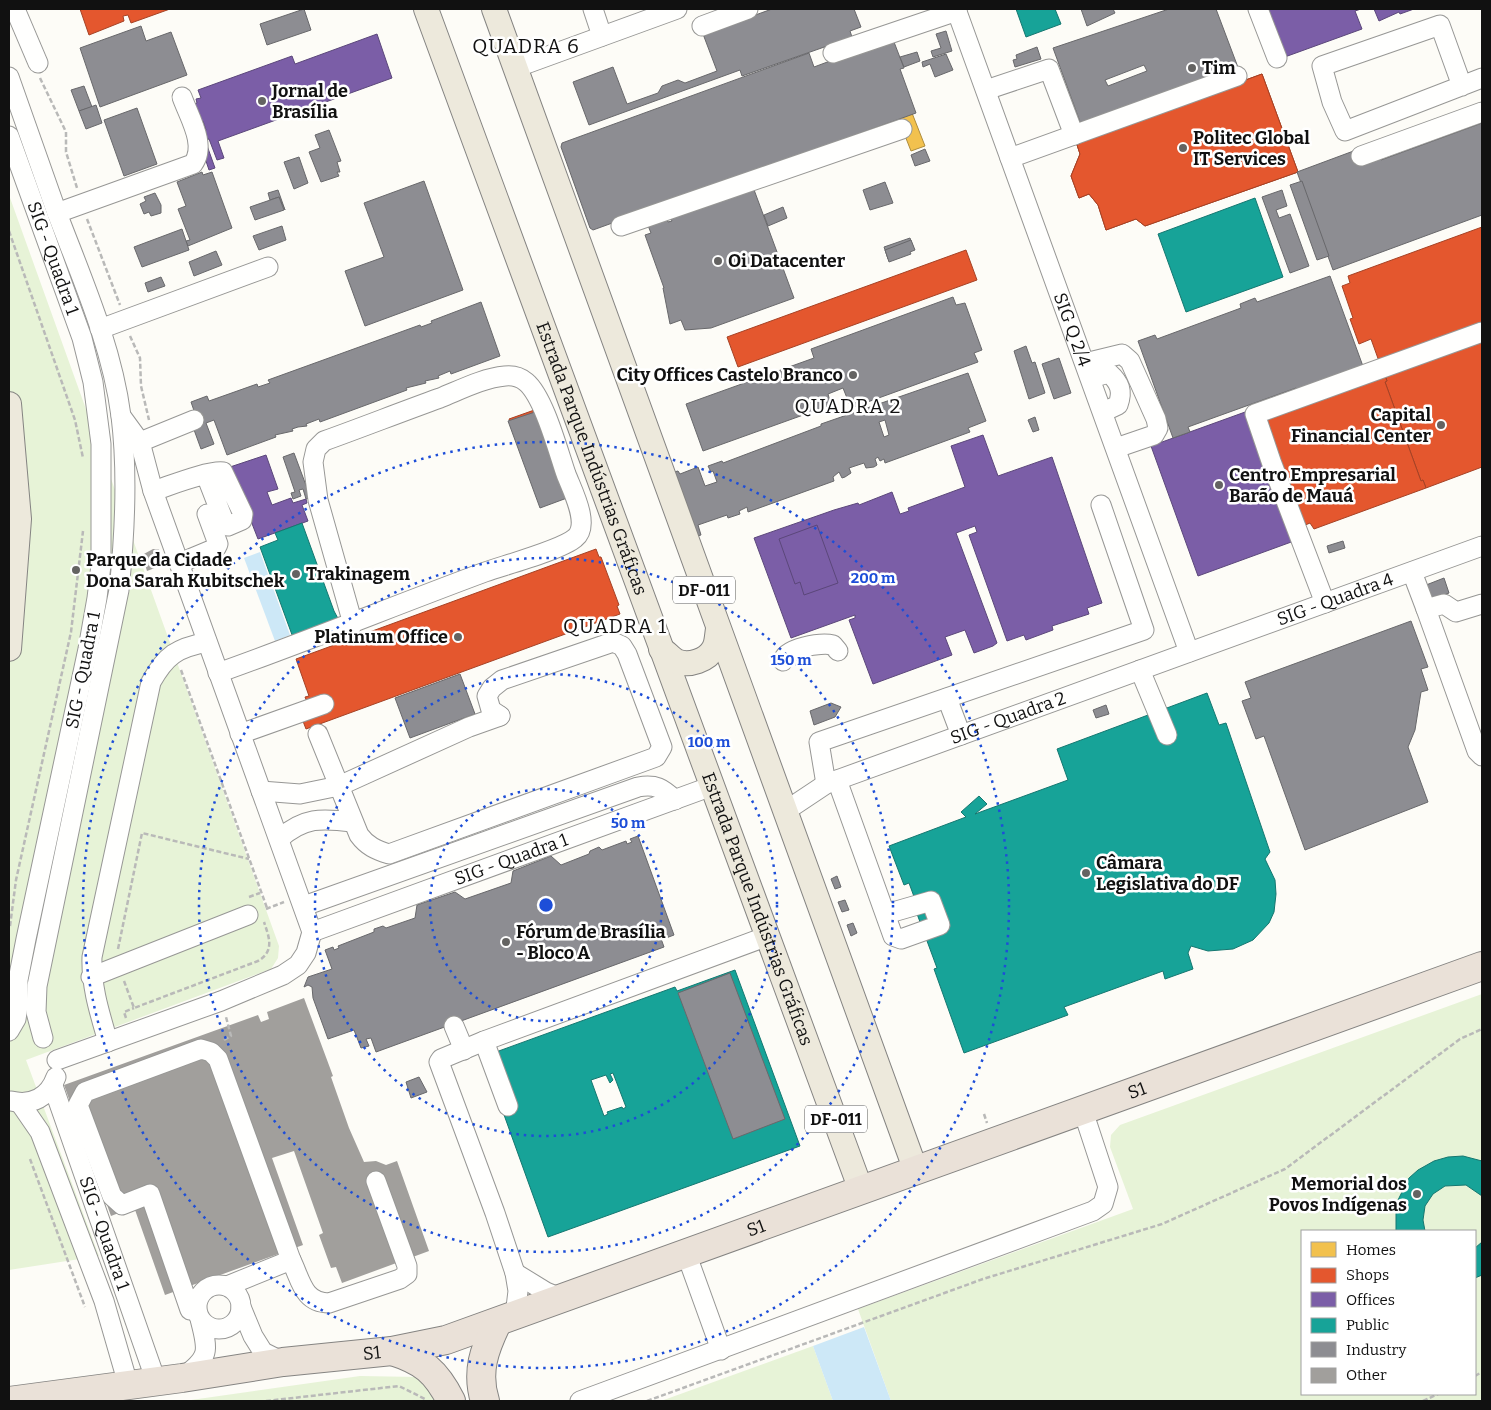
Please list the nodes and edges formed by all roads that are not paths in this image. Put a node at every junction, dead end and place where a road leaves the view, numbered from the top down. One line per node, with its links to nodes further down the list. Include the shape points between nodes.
1 (16, 9): 13 (street)
2 (426, 9): 52 (main road, Estrada Parque Indústrias Gráficas / DF-011)
3 (494, 9): 14 (main road, DF-011)
4 (592, 9): 10 (street)
5 (677, 9): 10 (street)
6 (748, 9): 9 (street)
7 (1258, 9): 12 (street)
8 (957, 10): 11 (street); 19 (street, SIG Q 2/4)
9 (702, 26)
10 (602, 36): 14 (street)
11 (833, 53)
12 (1277, 58)
13 (38, 63)
14 (515, 68): 49 (main road, DF-011)
15 (1237, 76): 23 (street)
16 (9, 78): 27 (street, SIG - Quadra 1)
17 (1482, 78): 18 (street)
18 (1462, 86): 18 (street, via 1440,25 1322,66 1332,102 1345,131)
19 (986, 90): 23 (street, via 1049,69); 26 (street, SIG Q 2/4)
20 (182, 97): 27 (street, via 199,146 199,156 193,164)
21 (1482, 112): 25 (street)
22 (902, 129): 28 (street)
23 (1074, 135): 26 (street)
24 (9, 136): 82 (street, SIG - Quadra 1, via 82,338 99,417 102,478 101,565 88,649 18,980 16,1019)
25 (1361, 156)
26 (1010, 158): 32 (street, SIG Q 2/4)
27 (57, 213): 30 (street, SIG - Quadra 1)
28 (622, 226)
29 (268, 267): 30 (street)
30 (100, 329): 34 (street, SIG - Quadra 1)
31 (1482, 332): 45 (street, via 1256,414)
32 (1088, 371): 37 (street, SIG Q 2/4); 37 (street, via 1122,354 1130,361 1156,419 1158,428 1154,435)
33 (9, 404): 51 (main road, via 19,520)
34 (121, 416): 36 (street, SIG - Quadra 1); 84 (street, SIG - Quadra 1, via 124,524 119,590 37,986 36,1012)
35 (194, 420): 36 (street)
36 (147, 439): 39 (street, SIG - Quadra 1)
37 (1116, 448): 54 (street, SIG Q 2/4)
38 (206, 475): 39 (street)
39 (153, 491): 43 (street, SIG - Quadra 1)
40 (1101, 505): 58 (street, via 1144,630)
41 (207, 514): 43 (street, via 218,544 216,548)
42 (1482, 546): 44 (street, SIG - Quadra 4)
43 (180, 563): 50 (street, SIG - Quadra 1)
44 (1412, 572): 45 (street, SIG - Quadra 4); 47 (street)
45 (1325, 603): 54 (street, SIG - Quadra 4)
46 (1482, 604): 47 (street, via 1456,612 1444,604)
47 (1426, 609): 64 (street, via 1477,751)
48 (353, 624): 48 (street, via 392,606 576,538 581,530 581,520 542,408 534,391 517,376 473,385 324,441 316,449 313,462 318,500); 57 (street)
49 (718, 629): 52 (main road, via 714,648 696,662 676,661); 68 (main road, DF-011)
50 (207, 642): 57 (street, SIG - Quadra 1); 80 (street, via 174,652 161,665 152,682 92,957)
51 (9, 649)
52 (661, 649): 67 (main road, Estrada Parque Indústrias Gráficas / DF-011)
53 (838, 651): 55 (street, via 833,645 822,644 790,651)
54 (1189, 652): 56 (street, SIG - Quadra 2)
55 (783, 661)
56 (1140, 670): 62 (street, SIG - Quadra 2); 63 (street)
57 (218, 673): 60 (street, SIG - Quadra 1)
58 (947, 698): 62 (street); 65 (street, via 819,742)
59 (324, 704): 60 (street)
60 (240, 734): 69 (street, SIG - Quadra 1)
61 (318, 734): 66 (street)
62 (960, 735): 65 (street, SIG - Quadra 2)
63 (1167, 735)
64 (1482, 756)
65 (832, 782): 68 (street, SIG - Quadra 2, via 795,788); 71 (street, SIG - Quadra 2); 75 (street)
66 (339, 786): 69 (street, via 300,794); 72 (street); 72 (street, via 500,716 491,710 487,696 502,680 613,642 622,646 627,654 660,739 661,752 656,757 400,852 389,854 371,847 358,835)
67 (712, 786): 70 (street, SIG - Quadra 1); 78 (main road, Estrada Parque Indústrias Gráficas / DF-011)
68 (774, 786): 71 (main road, DF-011)
69 (261, 791): 73 (street, SIG - Quadra 1)
70 (676, 800): 74 (street, via 659,786 638,787); 77 (street, SIG - Quadra 1)
71 (784, 812): 93 (main road, DF-011)
72 (354, 822): 73 (street, via 332,819 307,821)
73 (279, 839): 74 (street, SIG - Quadra 1)
74 (302, 901): 77 (street, SIG - Quadra 1)
75 (886, 914)
76 (248, 915): 80 (street)
77 (312, 932): 85 (street, via 306,953 298,965 283,975)
78 (768, 936): 86 (street); 95 (main road, Estrada Parque Indústrias Gráficas / DF-011)
79 (1482, 966): 92 (highway, S1)
80 (91, 977): 85 (street)
81 (454, 1026): 87 (street)
82 (9, 1031)
83 (9, 1035): 84 (street, via 31,1033)
84 (43, 1038): 88 (street, SIG - Quadra 1)
85 (108, 1042): 88 (street)
86 (484, 1042): 87 (street); 91 (street)
87 (464, 1050): 98 (street, via 438,1062)
88 (57, 1060): 89 (street)
89 (53, 1086): 90 (street, via 33,1102); 107 (street, SIG - Quadra 1)
90 (14, 1102): 108 (street, SIG - Quadra 1, via 40,1132 104,1301)
91 (508, 1106)
92 (1083, 1111): 93 (highway, S1); 104 (street, via 1108,1187 1103,1204 1093,1211)
93 (916, 1171): 95 (highway, S1)
94 (376, 1181): 97 (street, via 407,1266 407,1274 329,1303 318,1303 309,1298)
95 (861, 1190): 96 (highway, S1)
96 (686, 1253): 100 (highway, S1); 104 (street)
97 (291, 1260): 99 (street); 102 (street, via 218,1059 211,1052 201,1049 85,1092 78,1105 112,1196 122,1205 150,1194)
98 (515, 1273): 100 (street); 103 (street, via 518,1290)
99 (227, 1286): 101 (street, via 238,1294); 102 (street, via 205,1289)
100 (563, 1299): 103 (highway, S1)
101 (241, 1307): 102 (street, via 235,1322 220,1329 209,1327); 106 (street, via 263,1352)
102 (195, 1314): 107 (street, via 207,1348 199,1366)
103 (506, 1320): 105 (highway, S1, via 446,1340); 111 (highway, via 485,1347 480,1365)
104 (721, 1350): 112 (street)
105 (392, 1352): 106 (highway, S1); 110 (highway, via 413,1358 427,1367)
106 (283, 1362): 107 (highway, S1)
107 (169, 1379): 108 (highway, S1)
108 (128, 1384): 109 (highway, S1)
109 (9, 1401)
110 (451, 1401)
111 (485, 1401)
112 (580, 1401)

